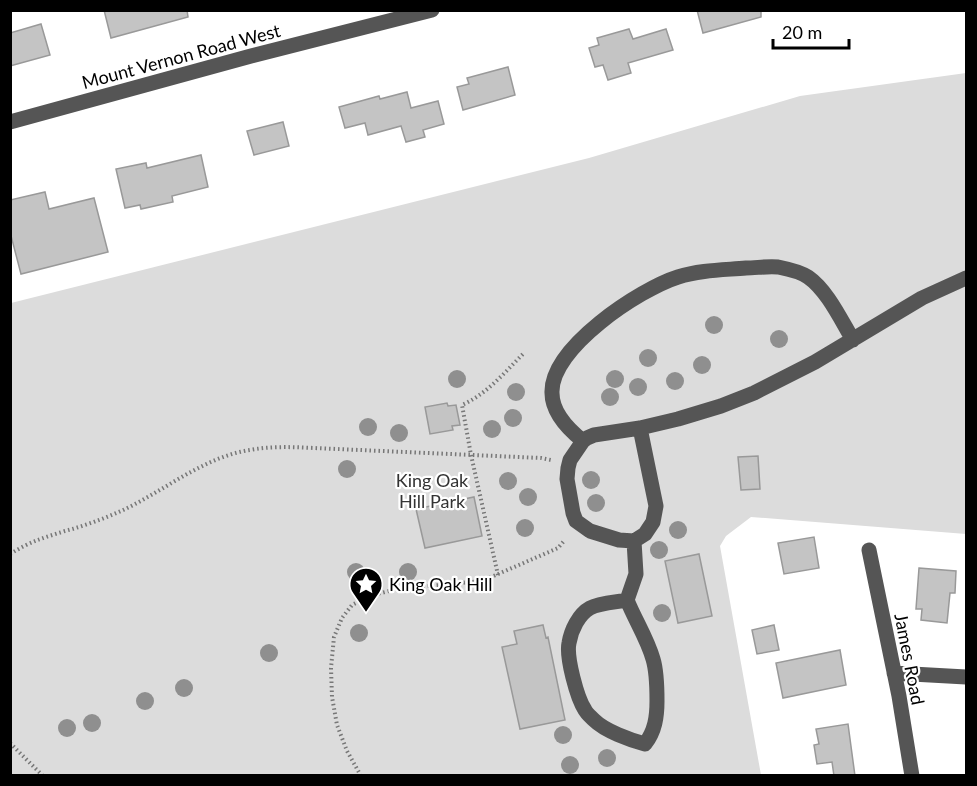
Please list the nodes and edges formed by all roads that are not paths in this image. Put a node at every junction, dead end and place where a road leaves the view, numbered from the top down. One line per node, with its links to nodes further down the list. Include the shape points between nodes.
1 (432, 10): 2 (street, Mount Vernon Road West)
2 (10, 122)
3 (966, 279): 4 (street, via 922,298)
4 (853, 340): 5 (street, via 754,393); 6 (street, via 824,293 800,273 775,267 704,270 677,277 628,302 582,339 556,370 553,403 564,422)
5 (640, 428): 6 (street, via 594,435); 7 (street, via 656,506 653,522)
6 (583, 441): 7 (street, via 570,460 567,479 576,520 590,531)
7 (634, 541): 9 (street, via 636,574)
8 (868, 550): 10 (street, James Road)
9 (627, 600): 9 (street, via 653,660 656,682 655,722 645,744 597,723 585,710 569,656 568,643 581,616 591,608)
10 (894, 673): 11 (street); 12 (street, James Road)
11 (966, 677)
12 (912, 776)

